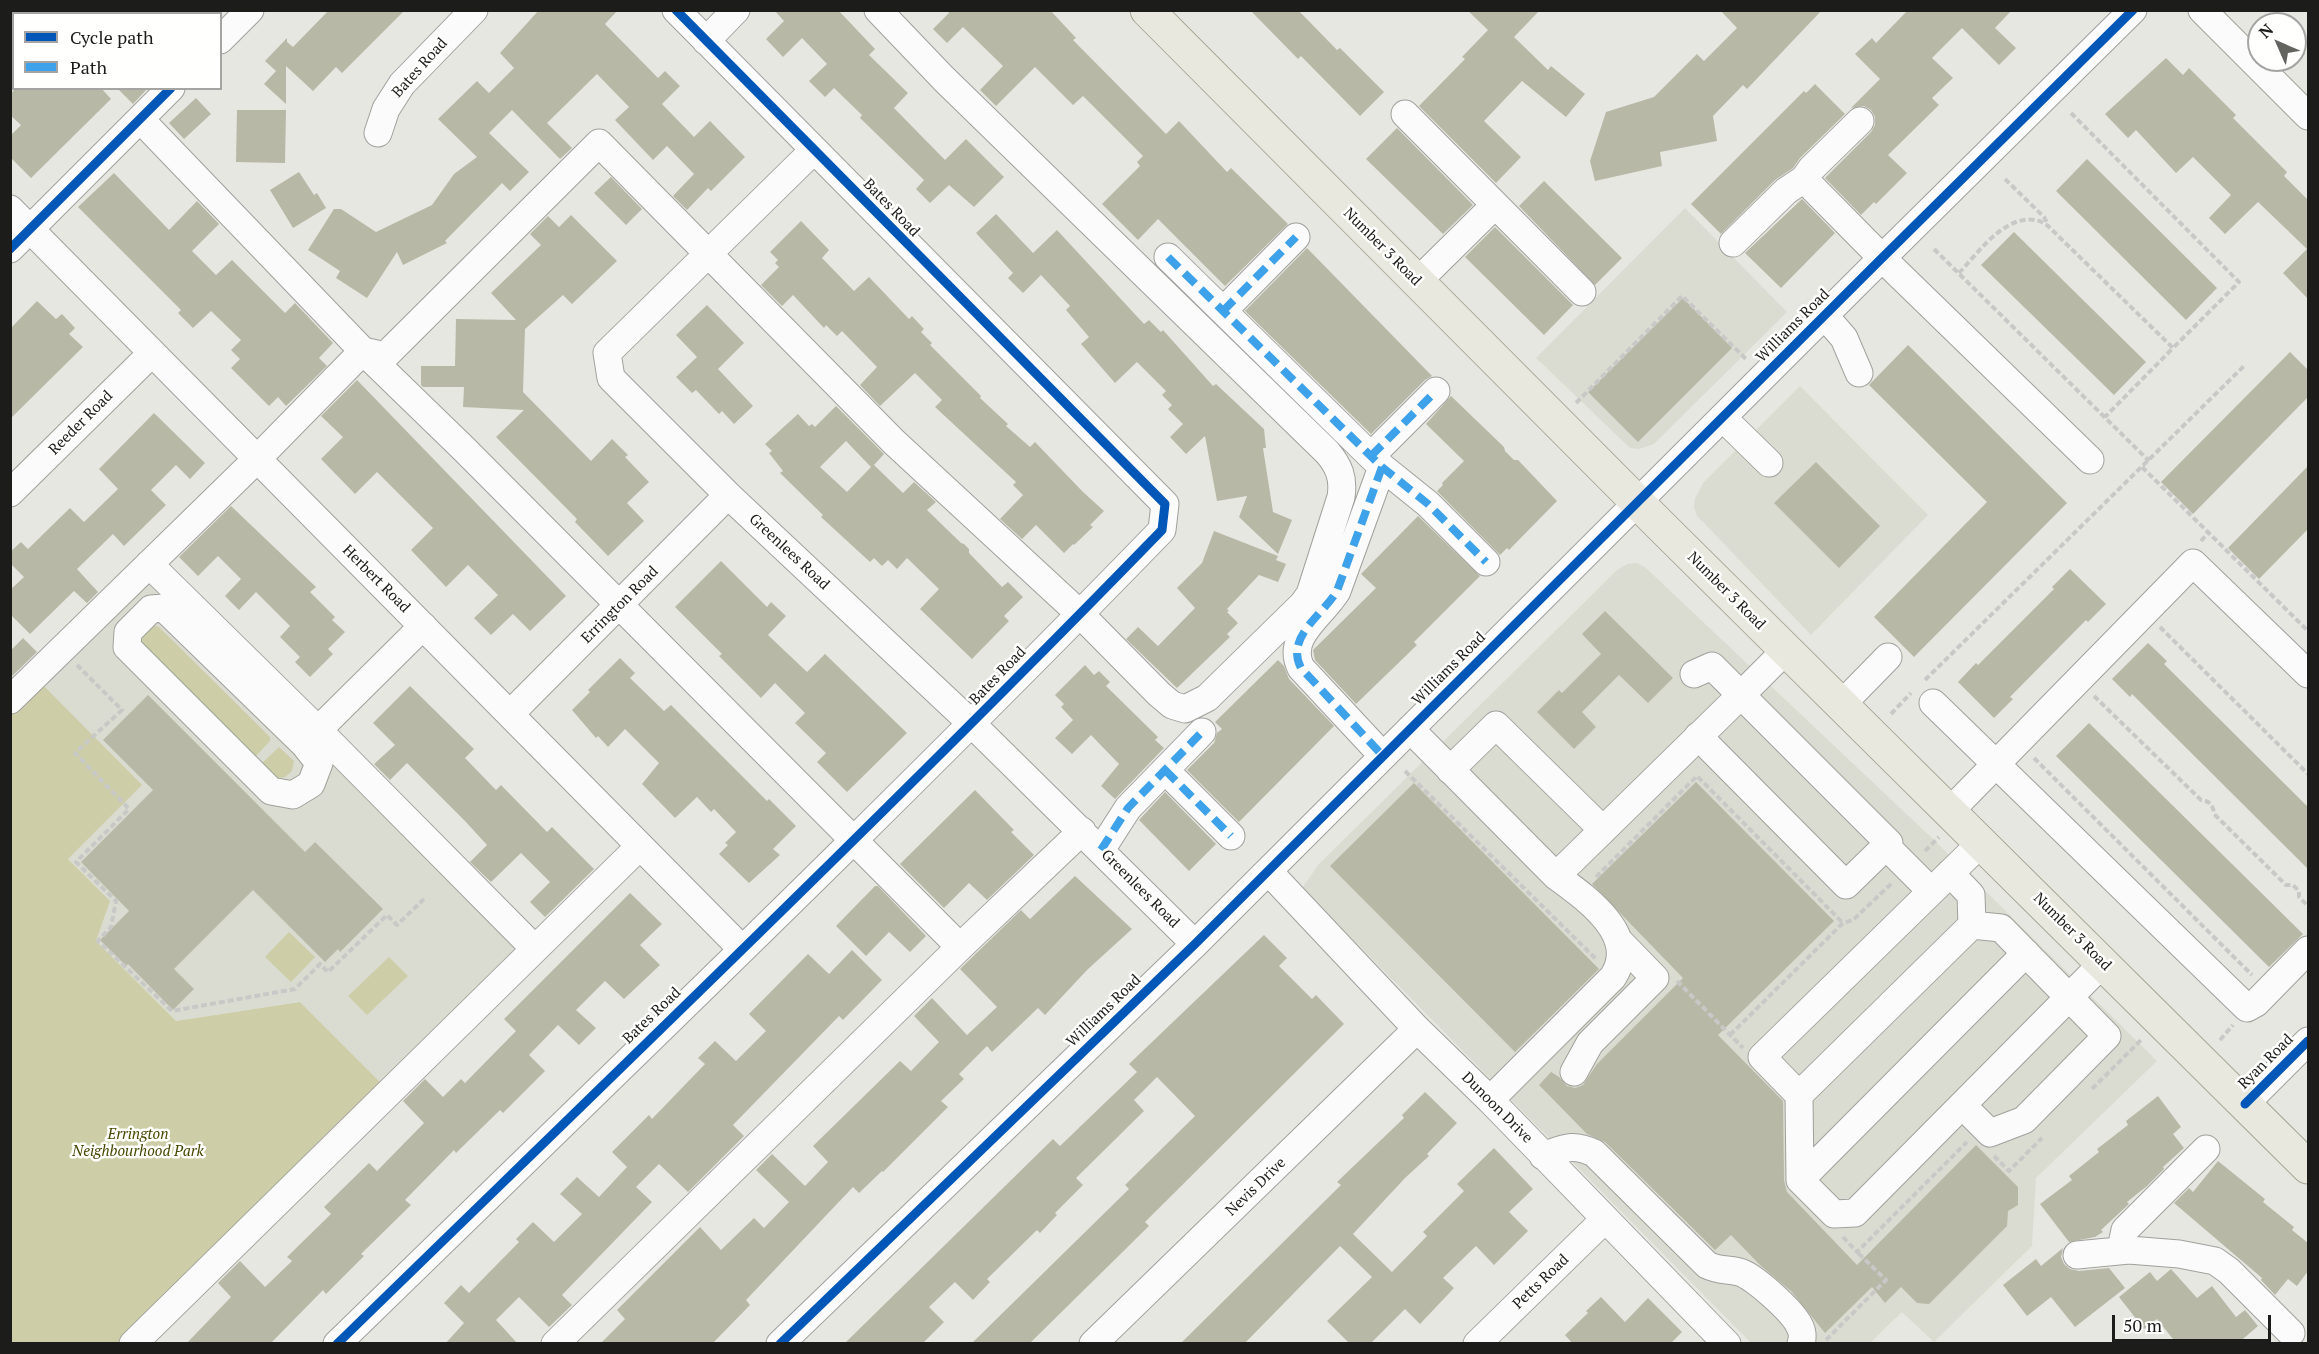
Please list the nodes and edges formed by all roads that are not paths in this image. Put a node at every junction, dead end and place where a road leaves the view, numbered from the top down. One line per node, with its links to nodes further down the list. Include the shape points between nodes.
1 (250, 10): 9 (street)
2 (474, 10): 16 (street, Bates Road, via 402,84 386,109)
3 (676, 10): 10 (street, Bates Road)
4 (736, 10): 10 (street)
5 (878, 10): 47 (street, via 1327,452 1340,471 1341,497 1310,594 1207,698 1194,706 1185,709 1172,705)
6 (1147, 10): 28 (main road, Number 3 Road)
7 (2133, 10): 27 (street, Williams Road)
8 (2202, 10): 13 (street)
9 (222, 38)
10 (706, 41): 17 (street, Bates Road)
11 (169, 90): 14 (street)
12 (1405, 114): 19 (street)
13 (2308, 116)
14 (140, 119): 21 (street); 32 (street)
15 (1860, 121): 18 (street)
16 (378, 134)
17 (814, 150): 25 (street, Greenlees Road); 47 (street, Bates Road, via 1165,504 1162,530)
18 (1804, 179): 23 (street, via 1786,190); 27 (street)
19 (1495, 205): 28 (street); 29 (street)
20 (10, 209): 21 (street, Herbert Road)
21 (31, 229): 24 (street); 33 (street, Herbert Road)
22 (1296, 237): 30 (street)
23 (1733, 243)
24 (10, 249)
25 (708, 253): 32 (street, via 599,143 385,356); 42 (street, Greenlees Road, via 607,353 611,378); 47 (street, via 894,442)
26 (1168, 257): 30 (street)
27 (1882, 258): 31 (street, Williams Road); 38 (street)
28 (1417, 282): 43 (main road, Number 3 Road)
29 (1582, 292)
30 (1223, 310): 39 (street)
31 (1824, 315): 34 (street, via 1844,338); 36 (street, Williams Road)
32 (363, 351): 37 (street); 46 (street)
33 (152, 353): 37 (street, Herbert Road); 41 (street, Reeder Road)
34 (1859, 372)
35 (1436, 391): 39 (street)
36 (1723, 418): 40 (street); 43 (street, Williams Road)
37 (257, 459): 45 (street); 48 (street, Herbert Road)
38 (2090, 460)
39 (1376, 461): 44 (street, via 1428,504); 63 (street, via 1336,591 1303,632 1296,659)
40 (1769, 463)
41 (10, 493)
42 (728, 495): 46 (street, Errington Road); 58 (street, Greenlees Road)
43 (1637, 503): 49 (main road, Number 3 Road); 59 (street, Williams Road)
44 (1486, 562)
45 (149, 564): 55 (street); 62 (street)
46 (619, 606): 57 (street, Errington Road); 70 (street)
47 (1080, 614): 58 (street, Bates Road)
48 (423, 626): 57 (street, Herbert Road); 62 (street)
49 (1786, 650): 54 (street); 56 (main road, Number 3 Road)
50 (1888, 657): 56 (street)
51 (1694, 674): 54 (street, via 1712,666)
52 (2308, 674): 64 (street, via 2193,563)
53 (1924, 691): 64 (street)
54 (1741, 694): 61 (street); 74 (street, via 1889,843)
55 (10, 700)
56 (1841, 705): 67 (main road, Number 3 Road)
57 (510, 714): 73 (street, Herbert Road)
58 (972, 724): 70 (street, Bates Road); 71 (street, Greenlees Road)
59 (1410, 729): 63 (street, Williams Road); 66 (street)
60 (1202, 732): 65 (street)
61 (1698, 736): 68 (street); 74 (street, via 1846,885)
62 (311, 737): 62 (street, via 164,608 151,609 128,632 128,647 271,791 293,795 310,784 320,763); 82 (street)
63 (1383, 756): 75 (street, Williams Road)
64 (1995, 765): 67 (street); 84 (street, via 2247,1008)
65 (1165, 770): 69 (street); 71 (street)
66 (1450, 770): 68 (street, via 1496,725); 76 (street)
67 (1944, 824): 72 (main road, Number 3 Road)
68 (1603, 830): 76 (street)
69 (1231, 836)
70 (854, 841): 81 (street); 83 (street, Bates Road)
71 (1091, 841): 80 (street, Greenlees Road); 81 (street)
72 (1981, 843): 77 (street); 86 (main road, Number 3 Road)
73 (640, 846): 82 (street); 83 (street, Herbert Road)
74 (1886, 846): 77 (street)
75 (1268, 871): 80 (street, Williams Road); 88 (street, Dunoon Drive)
76 (1556, 876): 79 (street, via 1611,925)
77 (1940, 882): 78 (street, via 1971,895); 91 (street, via 1762,1058)
78 (1972, 925): 85 (street, via 2001,928); 91 (street)
79 (1620, 942): 90 (street, via 1662,972 1590,1042); 92 (street, via 1621,960 1613,977)
80 (1195, 944): 106 (street, Williams Road)
81 (960, 947): 105 (street)
82 (535, 949): 103 (street)
83 (742, 949): 104 (street, Bates Road)
84 (2308, 950)
85 (2026, 953): 87 (street); 98 (street)
86 (2103, 963): 87 (street); 93 (main road, Number 3 Road)
87 (2069, 997): 94 (street); 94 (street, via 2107,1036 2024,1120 1990,1133)
88 (1417, 1029): 92 (street, Dunoon Drive); 107 (street, Nevis Drive)
89 (2308, 1041): 93 (street, Ryan Road)
90 (1574, 1072)
91 (1800, 1095): 98 (street)
92 (1490, 1100): 96 (street, Dunoon Drive)
93 (2245, 1104): 97 (main road, Number 3 Road)
94 (1962, 1106): 98 (street, via 1855,1213 1834,1214)
95 (2206, 1149): 100 (street, via 2125,1230 2122,1244)
96 (1543, 1156): 99 (street, Dunoon Drive); 110 (street, via 1580,1146 1594,1153 1707,1265 1757,1280 1799,1324)
97 (2308, 1167)
98 (1800, 1180)
99 (1604, 1220): 108 (street, Petts Road); 109 (street, Dunoon Drive)
100 (2129, 1250): 101 (street); 102 (street, via 2179,1254 2220,1263)
101 (2077, 1255)
102 (2293, 1331)
103 (133, 1344)
104 (337, 1344)
105 (555, 1344)
106 (780, 1344)
107 (1093, 1344)
108 (1477, 1344)
109 (1727, 1344)
110 (1801, 1344)

